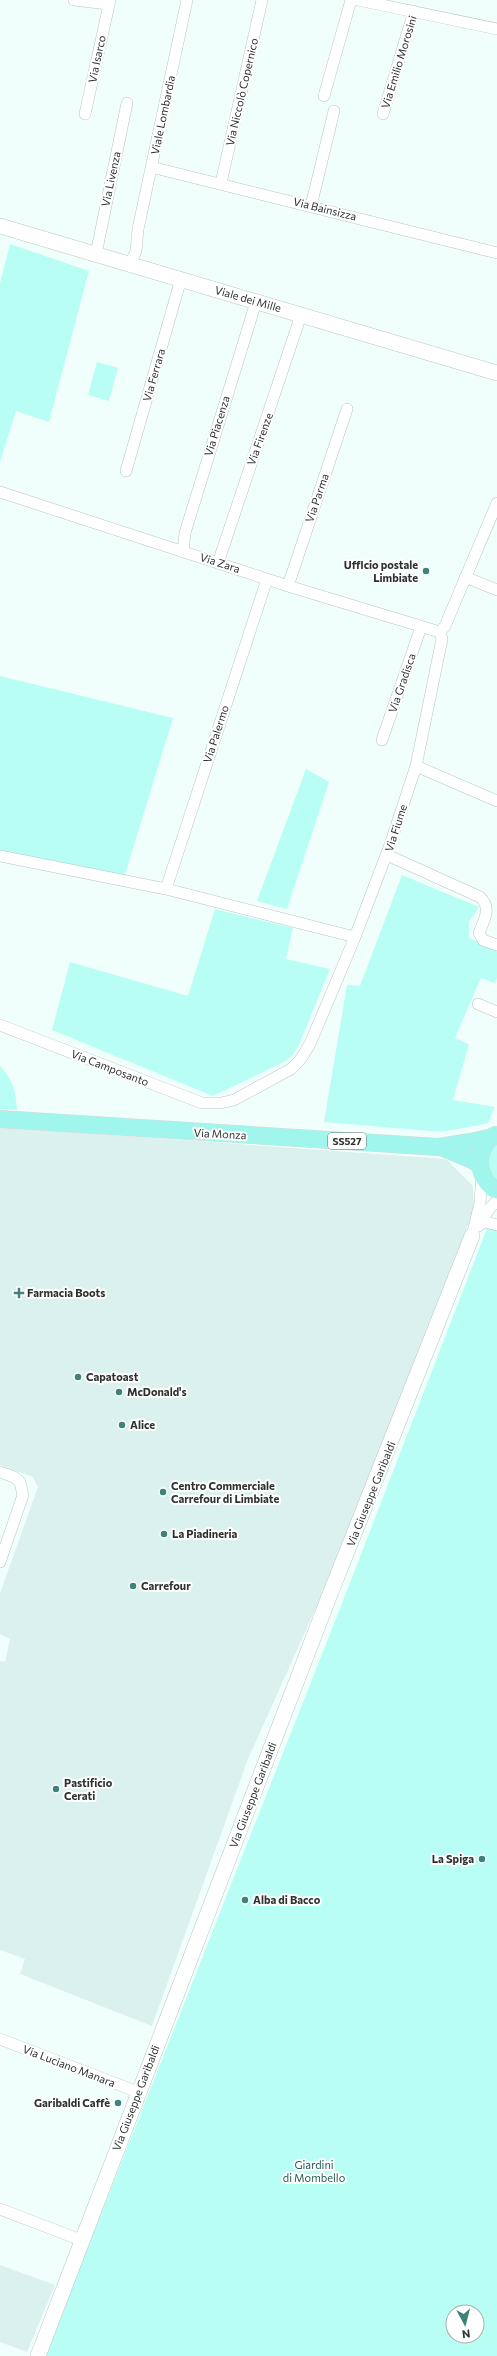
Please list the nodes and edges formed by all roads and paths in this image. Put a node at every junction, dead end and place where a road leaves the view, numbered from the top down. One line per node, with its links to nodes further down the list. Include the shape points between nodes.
1 (74, 0): 6 (street, Via Isarco)
2 (187, 0): 14 (street, Viale Lombardia)
3 (262, 0): 15 (street, Via Niccolò Copernico)
4 (351, 0): 9 (street)
5 (358, 0): 7 (street)
6 (109, 2): 12 (street, Via Isarco)
7 (414, 11): 8 (street); 13 (street, Via Emilio Morosini)
8 (497, 29)
9 (324, 96)
10 (127, 103): 19 (street, Via Livenza)
11 (334, 111): 16 (street)
12 (85, 114)
13 (384, 114)
14 (152, 167): 15 (street, Via Bainsizza); 20 (street, Viale Lombardia, via 138,229 136,251)
15 (221, 183): 16 (street, Via Bainsizza)
16 (311, 206): 18 (street, Via Bainsizza)
17 (0, 226): 19 (street, Viale dei Mille)
18 (497, 253)
19 (96, 254): 20 (street, Viale dei Mille)
20 (130, 264): 21 (street, Viale dei Mille)
21 (181, 280): 22 (street, Viale dei Mille); 26 (street, Via Ferrara)
22 (256, 302): 23 (street, Viale dei Mille); 29 (street, Via Piacenza, via 185,533)
23 (301, 315): 24 (street, Viale dei Mille); 30 (street, Via Firenze)
24 (497, 373)
25 (347, 409): 33 (street, Via Parma)
26 (126, 470)
27 (0, 492): 29 (street, Via Zara)
28 (497, 503): 31 (street, Via Fiume)
29 (183, 552): 30 (street, Via Zara)
30 (218, 563): 32 (street, Via Zara)
31 (465, 577): 34 (street); 36 (street, Via Fiume, via 445,626)
32 (267, 579): 33 (street, Via Zara); 42 (street, Via Palermo)
33 (288, 586): 35 (street, Via Zara)
34 (497, 590)
35 (421, 627): 36 (street, Via Zara); 37 (street, Via Gradisca)
36 (440, 632): 38 (street, Via Fiume, via 442,639)
37 (382, 740)
38 (416, 766): 39 (street); 40 (street, Via Fiume)
39 (497, 801)
40 (386, 855): 43 (street, Via Fiume); 44 (street, via 480,897 488,908 479,933 483,940)
41 (0, 856): 42 (street)
42 (166, 889): 43 (street)
43 (355, 937): 48 (street, Via Fiume, via 310,1044 300,1060 291,1069 234,1100)
44 (497, 945)
45 (478, 1004): 46 (street)
46 (497, 1012)
47 (0, 1025): 48 (street, Via Camposanto, via 196,1102)
48 (221, 1103)
49 (0, 1119): 51 (main road, Via Monza / SS527)
50 (495, 1135): 51 (main road, Via Monza / SS527); 52 (main road, via 483,1147)
51 (439, 1147): 52 (main road, Via Monza / SS527, via 472,1160)
52 (481, 1170): 53 (main road, via 487,1182); 56 (street, Via Giuseppe Garibaldi)
53 (497, 1190)
54 (497, 1201): 56 (street, Via Giuseppe Garibaldi)
55 (497, 1225): 56 (street, via 485,1222)
56 (476, 1230): 60 (street, Via Giuseppe Garibaldi, via 327,1602)
57 (0, 1472): 58 (street, via 20,1482 23,1495)
58 (0, 1562)
59 (0, 2039): 60 (street, Via Luciano Manara)
60 (138, 2092): 62 (street, Via Giuseppe Garibaldi)
61 (0, 2209): 62 (street)
62 (81, 2240): 63 (street, Via Giuseppe Garibaldi)
63 (38, 2356)

